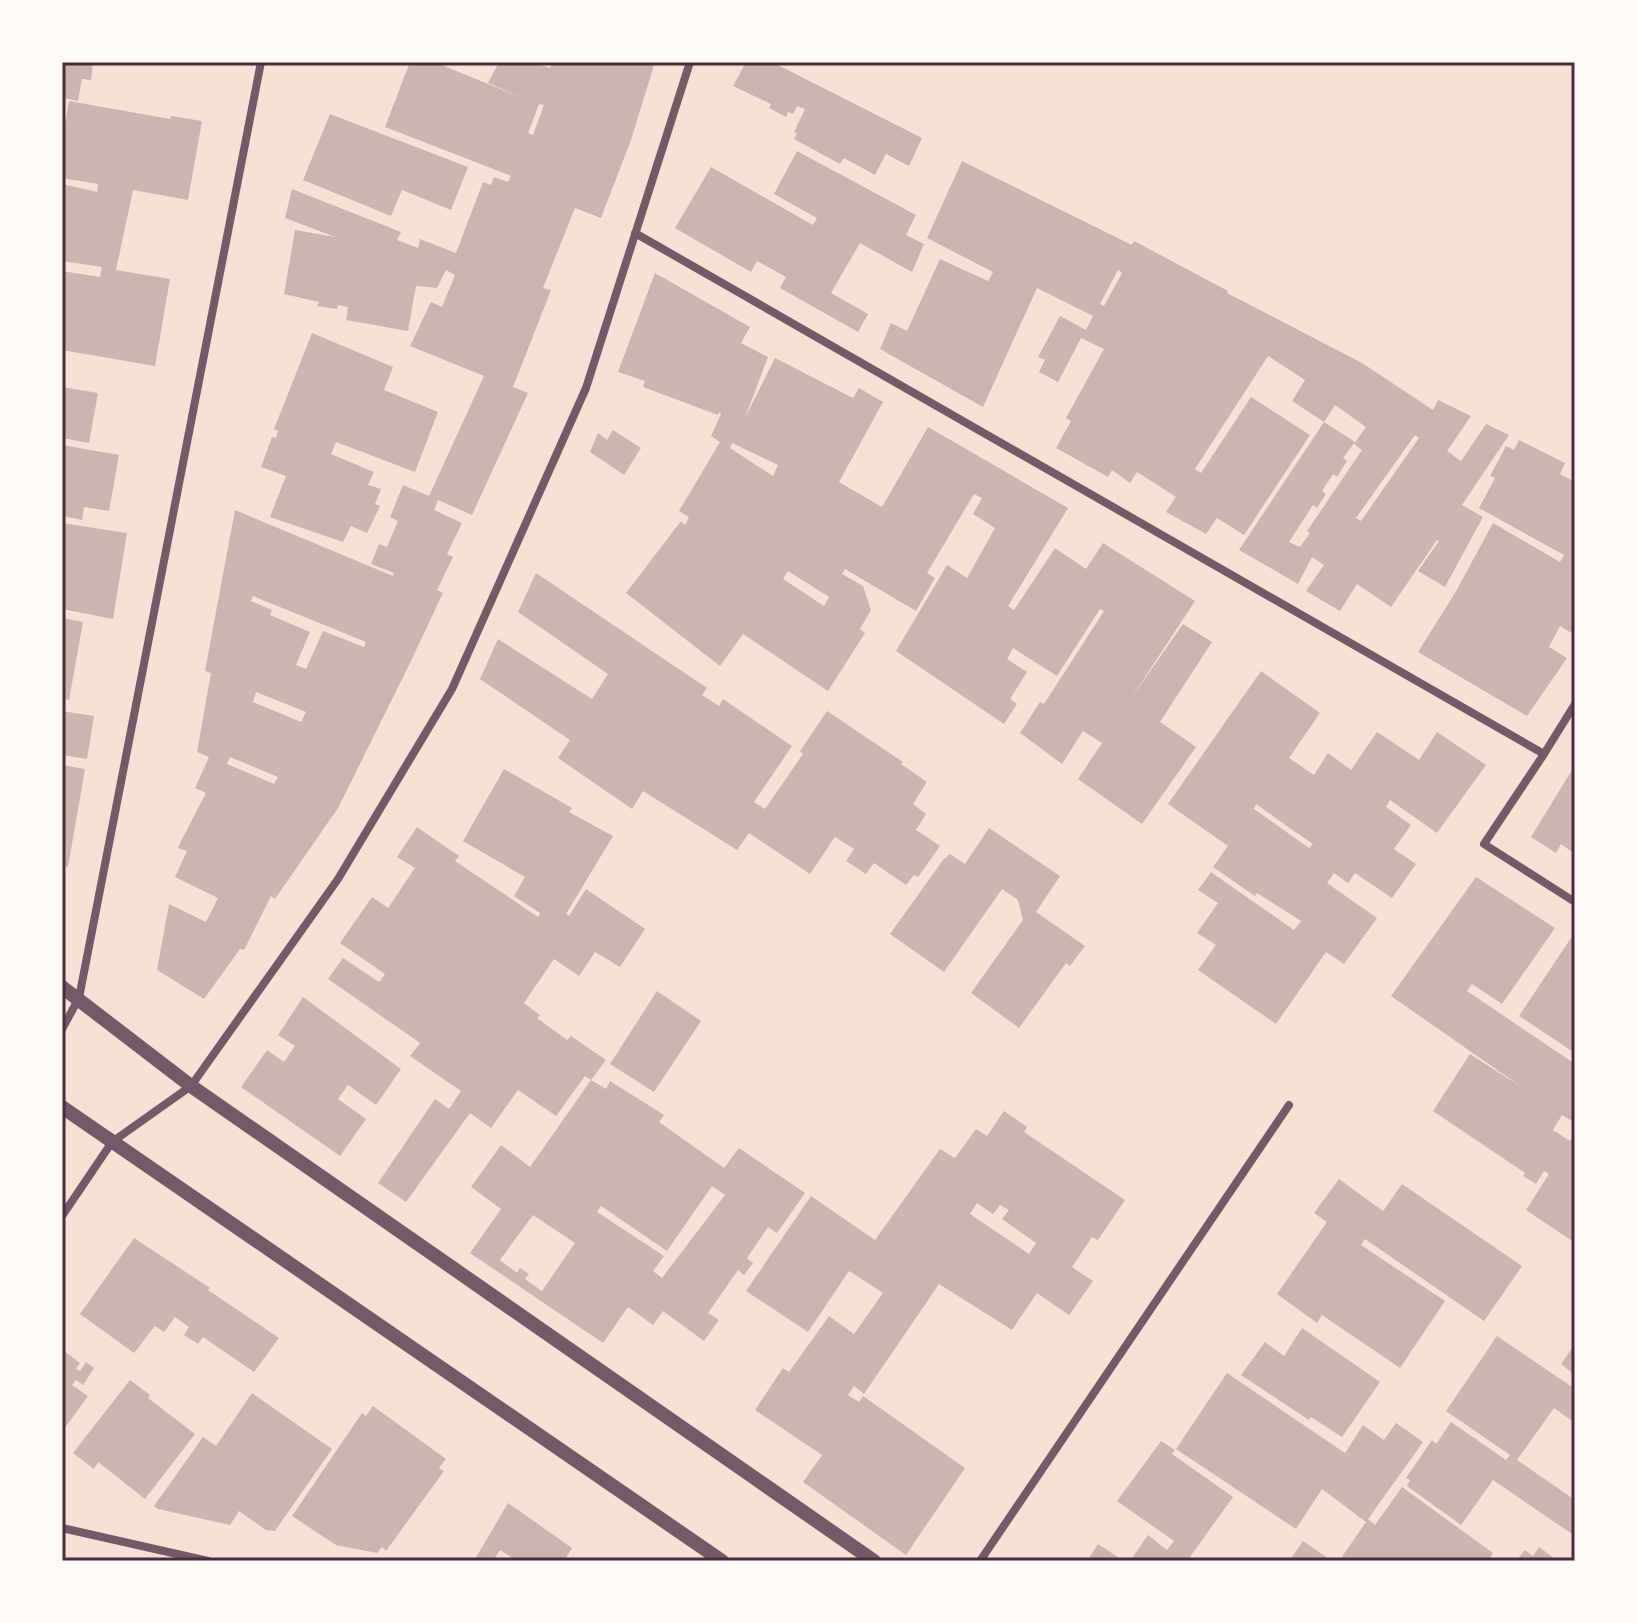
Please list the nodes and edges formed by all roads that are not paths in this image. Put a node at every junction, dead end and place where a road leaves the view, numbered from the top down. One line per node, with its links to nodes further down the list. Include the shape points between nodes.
1 (261, 62): 8 (street)
2 (690, 62): 3 (street)
3 (635, 233): 5 (street); 10 (street, via 586,388 452,689 338,879)
4 (1575, 704): 5 (street)
5 (1544, 754): 6 (street, via 1484,844)
6 (1575, 902)
7 (62, 987): 8 (street)
8 (79, 998): 9 (street); 10 (street)
9 (62, 1029)
10 (191, 1086): 13 (street); 18 (street)
11 (1289, 1105): 19 (street)
12 (62, 1107): 13 (street)
13 (112, 1142): 14 (street); 17 (street)
14 (62, 1216)
15 (62, 1528): 16 (street)
16 (208, 1561)
17 (722, 1561)
18 (874, 1561)
19 (980, 1561)

